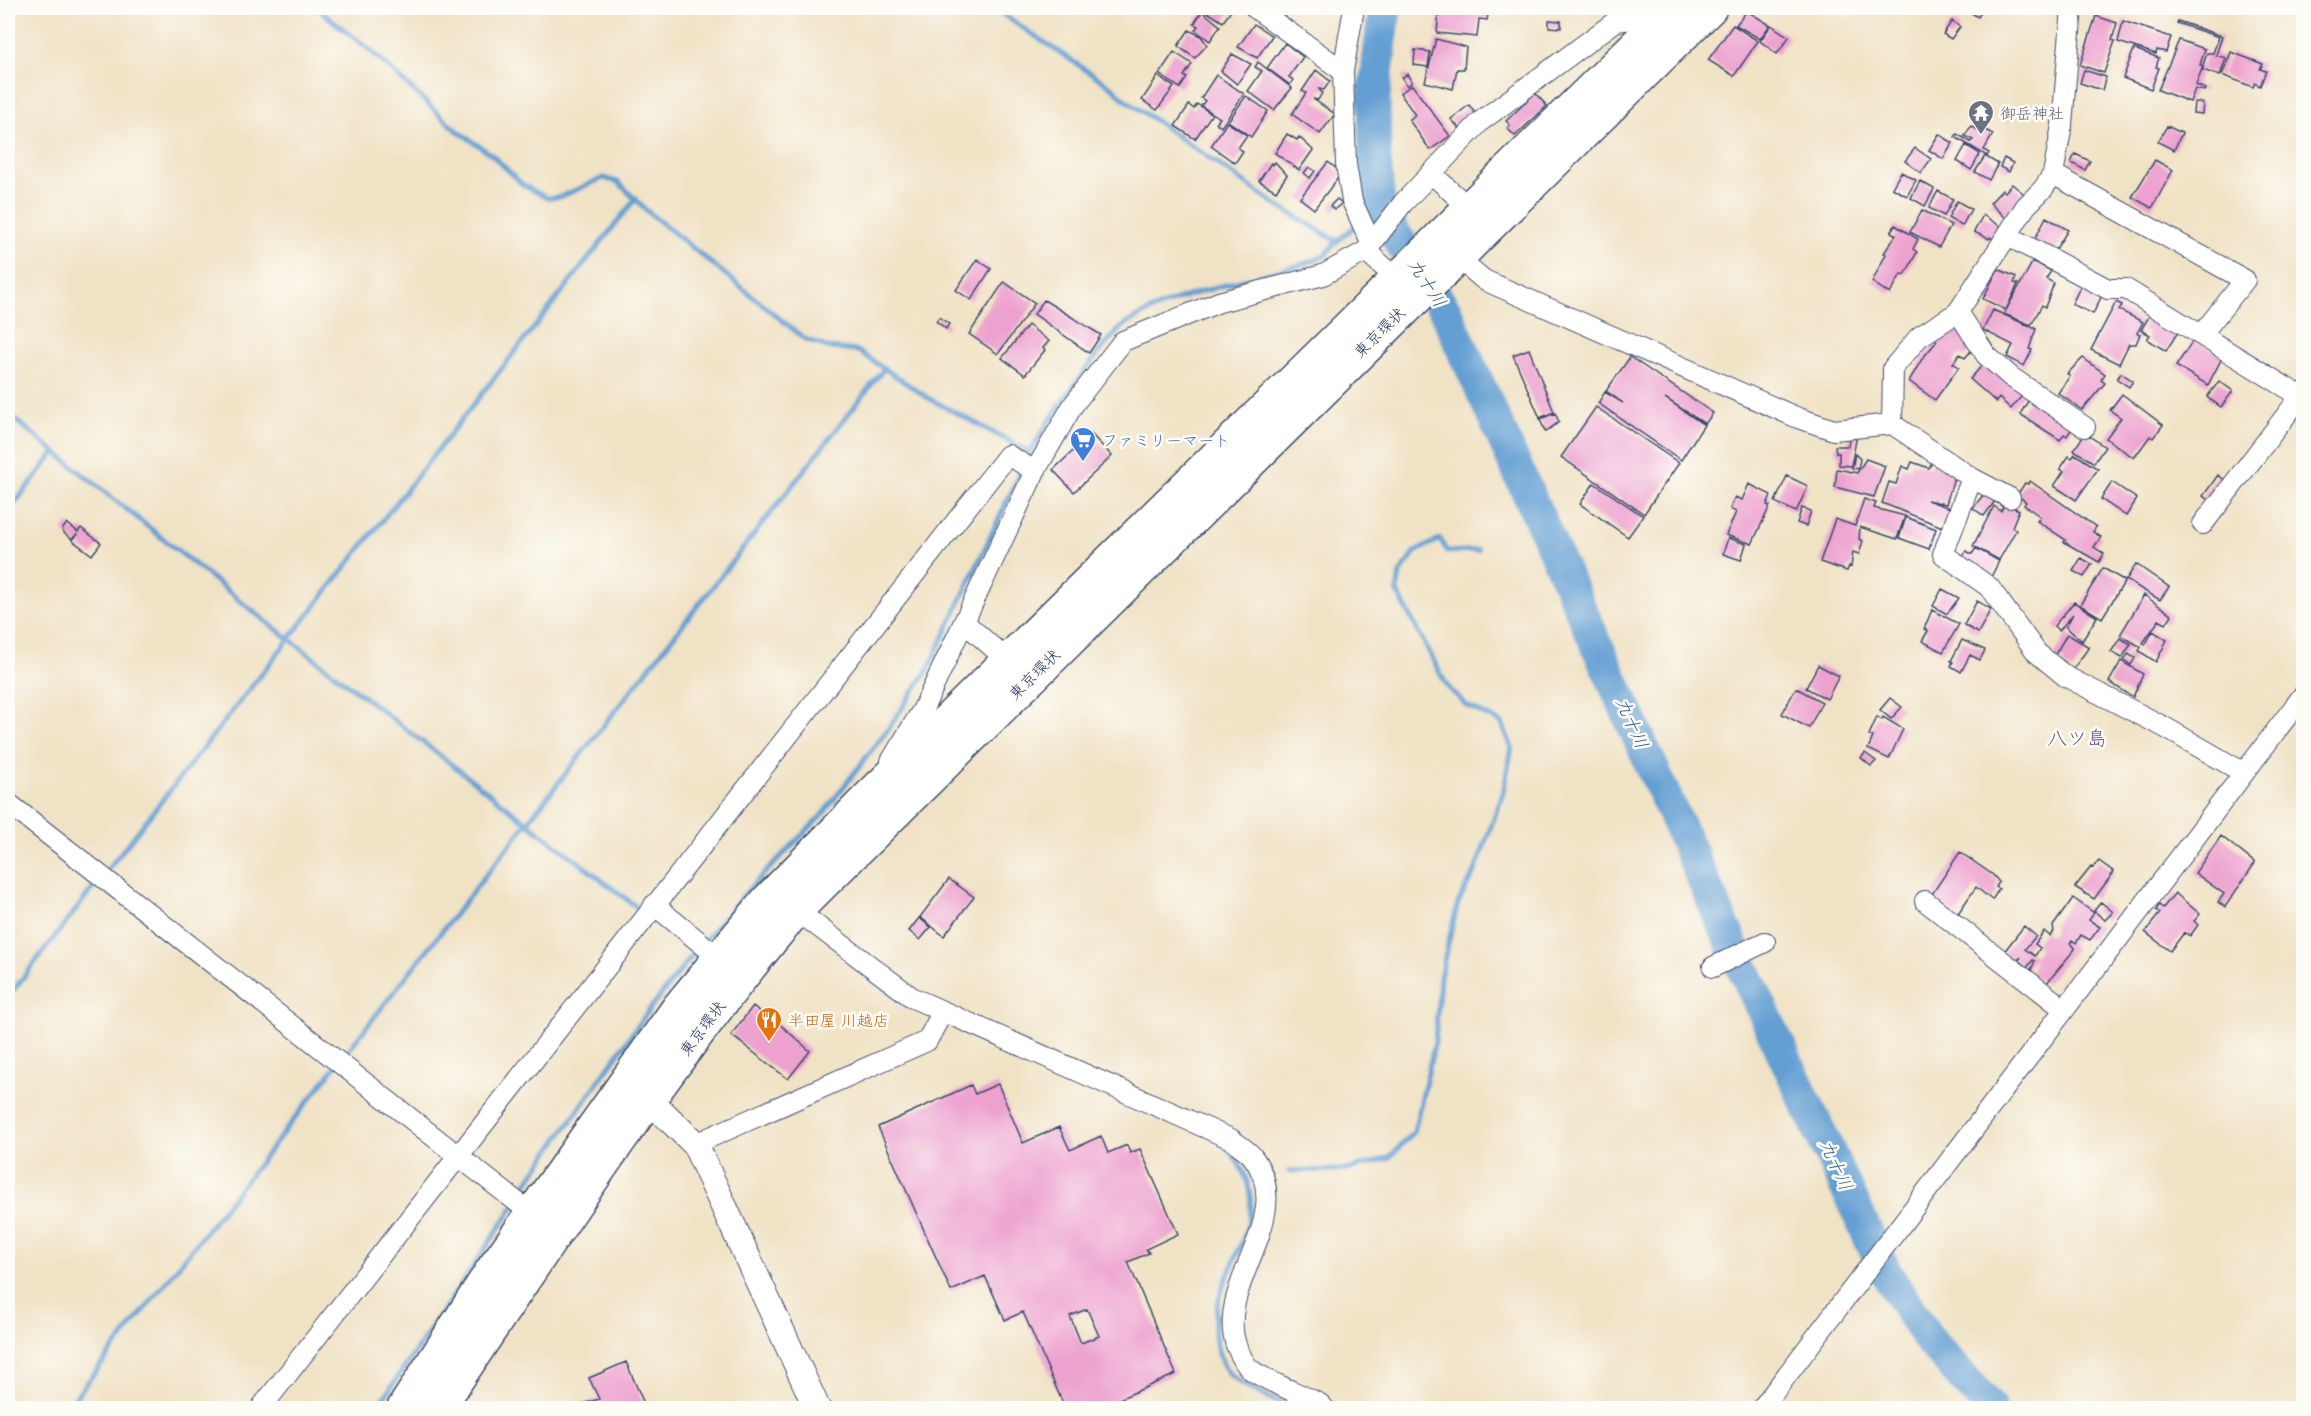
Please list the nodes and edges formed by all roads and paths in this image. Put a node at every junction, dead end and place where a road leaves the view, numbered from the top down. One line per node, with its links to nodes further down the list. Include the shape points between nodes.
1 (1255, 8): 6 (street)
2 (1354, 8): 6 (street)
3 (1710, 8): 12 (highway, 東京環状)
4 (2072, 8): 8 (street)
5 (1652, 14): 7 (street, via 1616,21 1481,121); 9 (highway, 東京環状)
6 (1343, 71): 11 (street, via 1346,164 1352,201)
7 (1431, 173): 9 (street); 11 (street)
8 (2054, 174): 10 (street, via 2026,206); 15 (street, via 2245,280)
9 (1469, 208): 13 (highway, 東京環状)
10 (2008, 236): 14 (street); 15 (street, via 2108,289 2126,289)
11 (1368, 247): 13 (street); 19 (street, via 1323,275 1220,303 1123,341 1073,405)
12 (1456, 256): 13 (highway, 東京環状); 17 (street, via 1484,280 1798,418 1834,430)
13 (1405, 288): 24 (highway, 東京環状); 31 (highway, 東京環状)
14 (1958, 312): 17 (street, via 1919,337 1893,368); 18 (street, via 1986,355 2012,378)
15 (2200, 335): 16 (street)
16 (2302, 394): 22 (street)
17 (1892, 424): 20 (street)
18 (2085, 426)
19 (1035, 471): 23 (street); 30 (street, via 1008,455)
20 (1972, 478): 21 (street); 26 (street, via 1944,554 1989,587 2037,653 2065,676)
21 (2010, 498)
22 (2203, 525)
23 (964, 622): 24 (street); 27 (street, via 923,709)
24 (1008, 661): 27 (highway, 東京環状)
25 (2304, 694): 26 (street)
26 (2244, 773): 35 (street)
27 (868, 798): 33 (highway, 東京環状)
28 (8, 803): 39 (street)
29 (1925, 901): 35 (street)
30 (654, 905): 33 (street); 39 (street)
31 (796, 910): 36 (street); 37 (highway, 東京環状)
32 (1765, 942): 34 (street)
33 (718, 957): 37 (highway, 東京環状)
34 (1713, 967)
35 (2064, 1010): 46 (street)
36 (939, 1020): 38 (street, via 927,1041); 45 (street, via 1231,1139 1252,1156 1266,1189 1266,1217 1238,1291 1232,1317 1233,1335 1249,1368)
37 (638, 1089): 38 (street); 40 (highway, 東京環状); 43 (highway, 東京環状, via 556,1231)
38 (695, 1144): 44 (street)
39 (460, 1156): 40 (street); 41 (street)
40 (531, 1213): 42 (highway, 東京環状)
41 (261, 1408)
42 (404, 1408)
43 (438, 1408)
44 (817, 1408)
45 (1324, 1408)
46 (1762, 1408)

